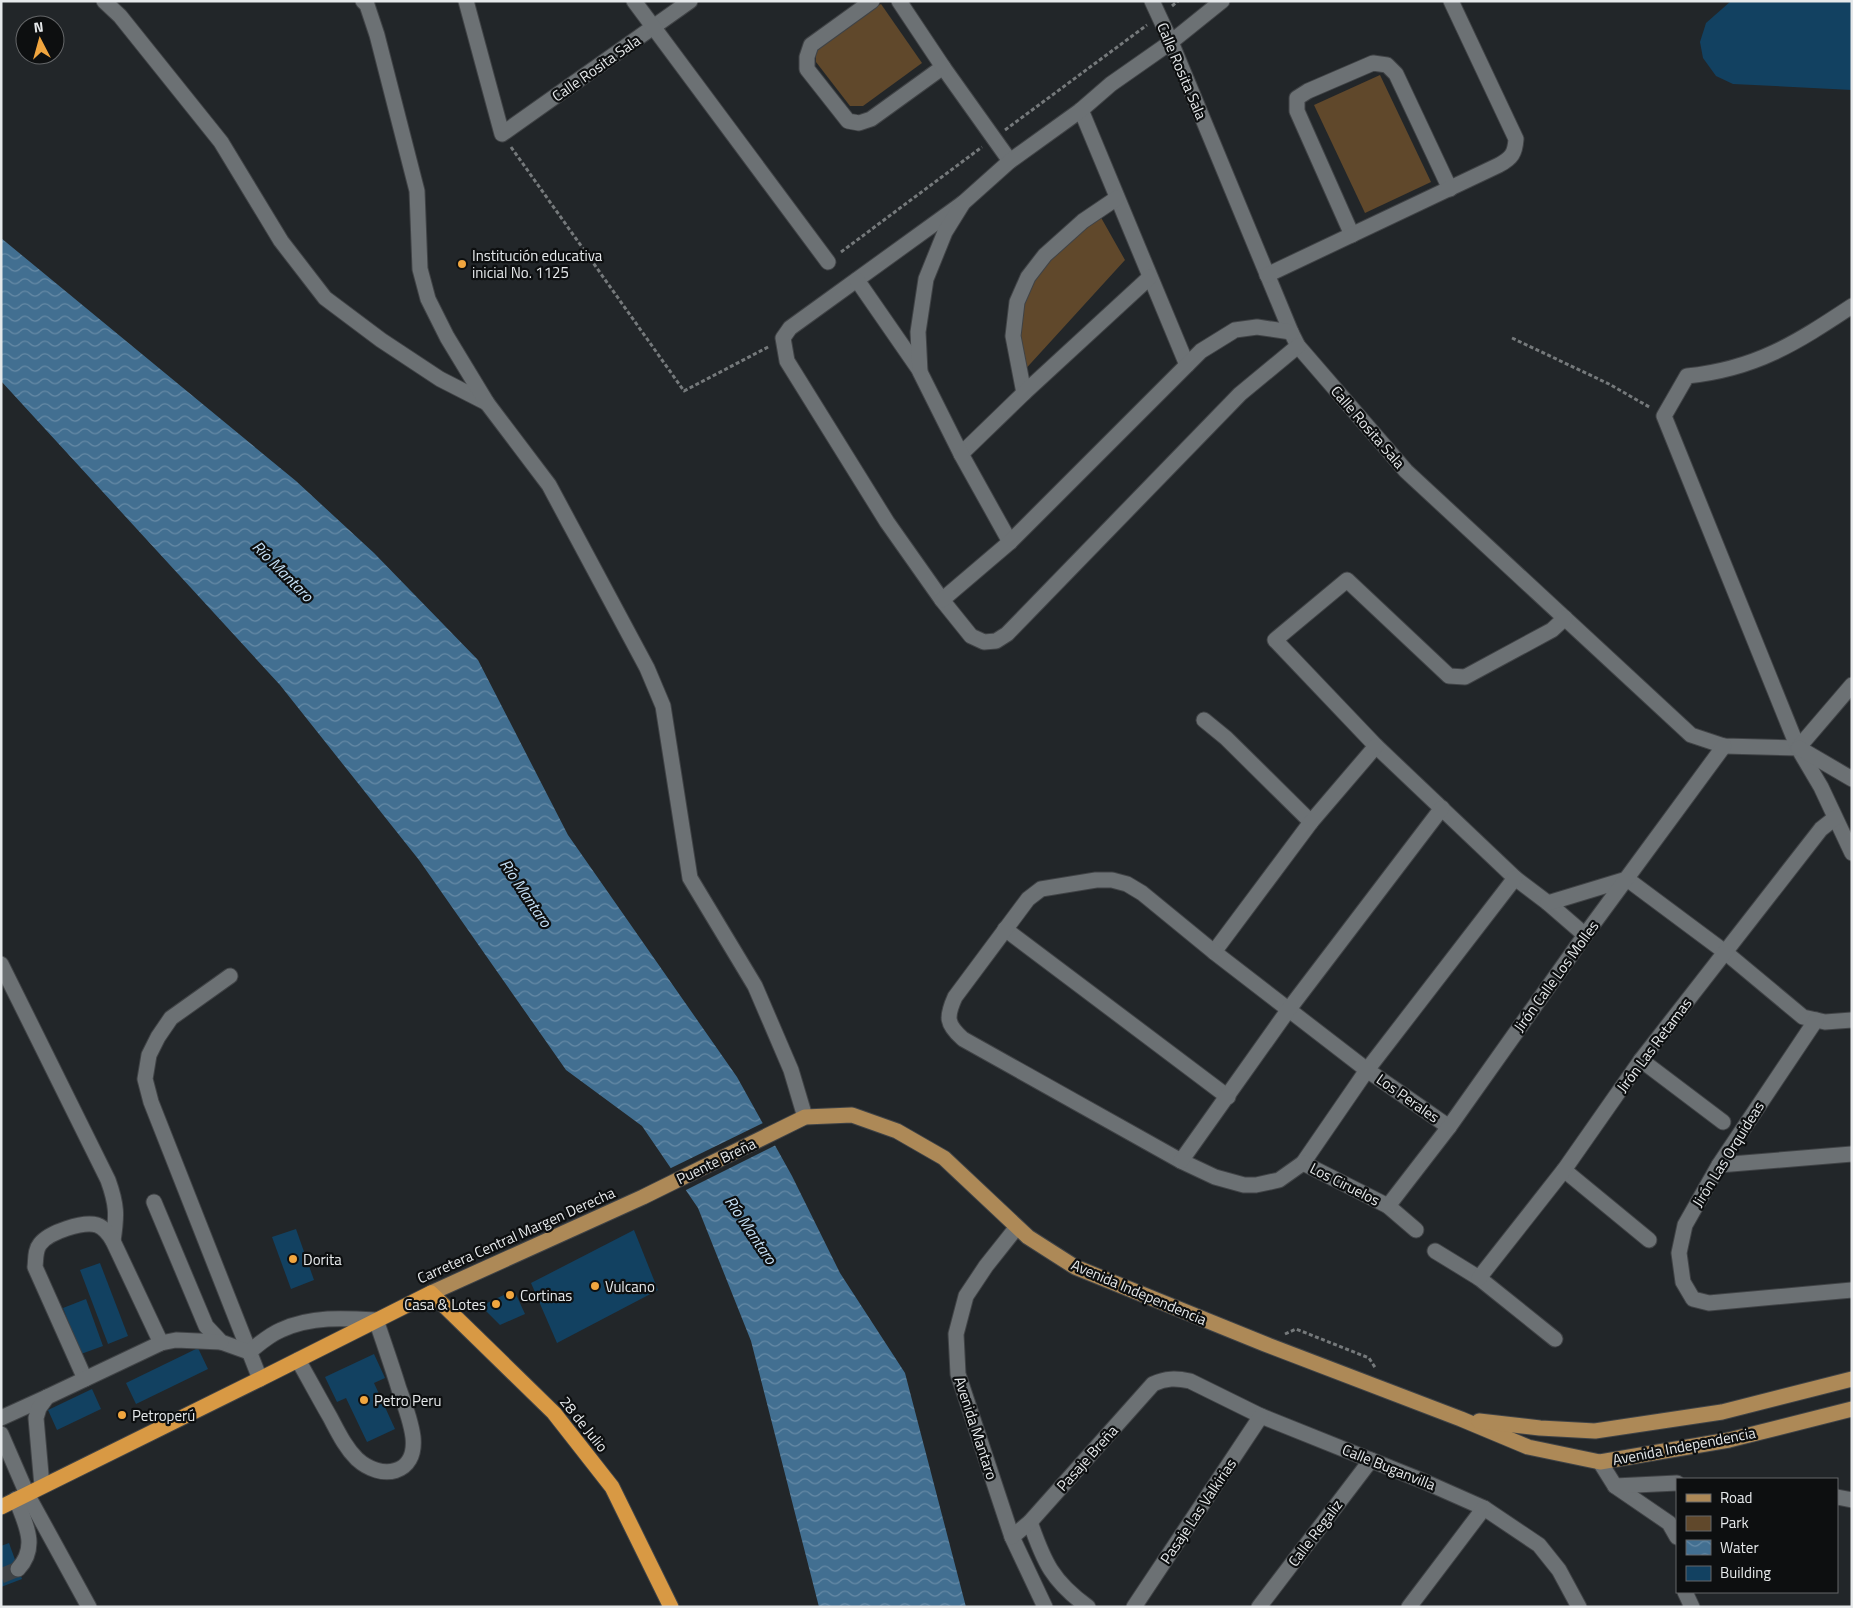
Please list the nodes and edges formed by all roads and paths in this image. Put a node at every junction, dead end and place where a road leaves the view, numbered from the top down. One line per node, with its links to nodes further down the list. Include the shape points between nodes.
1 (104, 1): 32 (street, via 120,16 221,142 281,241 325,298 440,379)
2 (363, 1): 32 (street, via 377,36 418,191 420,269 428,299)
3 (466, 1): 15 (street)
4 (634, 1): 11 (street)
5 (690, 1): 11 (street, Calle Rosita Sala)
6 (872, 1): 13 (street, via 811,45 806,57 807,69 848,121 859,123 870,119)
7 (898, 1): 13 (street)
8 (1152, 1): 12 (street, Calle Rosita Sala)
9 (1222, 1): 12 (street)
10 (1451, 1): 17 (street, via 1516,139 1516,150 1512,158)
11 (654, 26): 15 (street, Calle Rosita Sala); 21 (street)
12 (1171, 42): 14 (street, via 1111,84); 22 (street, Calle Rosita Sala)
13 (943, 68): 16 (street)
14 (1082, 110): 16 (street); 18 (street)
15 (502, 134): 26 (path, via 684,391)
16 (1010, 160): 19 (street)
17 (1450, 189): 20 (street); 20 (street, via 1396,74 1387,65 1373,63 1308,91 1298,98 1297,111)
18 (1117, 198): 23 (street); 31 (street, via 1083,221 1045,255 1028,277 1017,302 1012,336)
19 (963, 203): 24 (street); 30 (street, via 944,232 926,279 918,332)
20 (1352, 235): 22 (street)
21 (828, 262)
22 (1267, 275): 28 (street, Calle Rosita Sala)
23 (1150, 277): 29 (street); 31 (street)
24 (857, 280): 26 (street, via 790,328); 30 (street)
25 (1852, 306): 33 (street, via 1804,338 1767,356 1743,366 1687,376)
26 (783, 338): 36 (street, via 787,361 887,522)
27 (1512, 338): 33 (path, via 1609,384)
28 (1294, 339): 29 (street, via 1257,327 1235,330 1201,351); 36 (street, via 1007,634 996,641 984,642 971,636); 37 (street, Calle Rosita Sala, via 1406,470)
29 (1187, 365): 35 (street)
30 (920, 372): 34 (street)
31 (1024, 393): 34 (street)
32 (487, 403): 63 (street, via 549,485 647,668 662,706 690,878 755,986 791,1070)
33 (1664, 416): 42 (street)
34 (961, 454): 35 (street)
35 (1010, 542): 36 (street)
36 (942, 600)
37 (1565, 618): 40 (street, via 1552,630 1465,677 1449,676 1347,580 1275,640); 41 (street, Calle Rosita Sala, via 1691,735)
38 (1852, 685): 42 (street)
39 (1204, 720): 46 (street)
40 (1376, 746): 44 (street); 46 (street)
41 (1724, 746): 42 (street, Calle Rosita Sala); 49 (street, Jirón Calle Los Molles)
42 (1798, 748): 43 (street); 45 (street, via 1822,787)
43 (1852, 779)
44 (1442, 808): 48 (street); 57 (street)
45 (1835, 818): 47 (street); 54 (street, Jirón Las Retamas, via 1821,829)
46 (1310, 822): 53 (street)
47 (1852, 853)
48 (1515, 878): 50 (street); 61 (street)
49 (1627, 879): 50 (street); 52 (street, Jirón Calle Los Molles); 54 (street)
50 (1548, 903): 52 (street)
51 (1005, 929): 53 (street, Los Perales, via 1028,899 1041,890 1112,880 1142,892); 62 (street); 68 (street, Los Perales, via 955,997 949,1020 953,1030 963,1039)
52 (1585, 934): 66 (street, Jirón Calle Los Molles)
53 (1214, 952): 57 (street, Los Perales)
54 (1725, 952): 58 (street, via 1803,1016); 60 (street, Jirón Las Retamas)
55 (1, 964): 78 (street, via 108,1180 117,1214)
56 (230, 976): 88 (street, via 171,1018 149,1055 146,1079 151,1102)
57 (1289, 1009): 61 (street, Los Perales); 62 (street)
58 (1816, 1020): 59 (street); 70 (street, Jirón Las Orquideas)
59 (1852, 1020)
60 (1641, 1060): 64 (street); 71 (street, Jirón Las Retamas)
61 (1367, 1070): 66 (street, Los Perales); 69 (street)
62 (1228, 1097): 68 (street)
63 (806, 1118): 65 (main road, Avenida Independencia); 75 (main road, Avenida Independencia, via 852,1115 897,1131 944,1158)
64 (1723, 1122)
65 (789, 1125): 72 (main road, Puente Breña)
66 (1449, 1127): 74 (street, Jirón Calle Los Molles)
67 (1852, 1154): 70 (street)
68 (1182, 1161): 69 (street, Los Perales, via 1215,1177 1244,1185 1279,1180)
69 (1303, 1163): 74 (street, Los Ciruelos)
70 (1719, 1165): 81 (street, Jirón Las Orquideas, via 1683,1234 1680,1253 1683,1282 1692,1299 1709,1303)
71 (1564, 1170): 77 (street); 80 (street, Jirón Las Retamas)
72 (643, 1197): 82 (main road, Carretera Central Margen Derecha)
73 (154, 1202): 85 (street, via 206,1326)
74 (1388, 1206): 76 (street, Los Ciruelos)
75 (1017, 1227): 87 (main road, Avenida Independencia, via 1074,1267); 113 (street, Avenida Mantaro, via 966,1296 956,1334 958,1374)
76 (1416, 1230)
77 (1649, 1240)
78 (114, 1241): 86 (street); 90 (street, via 106,1230 97,1225 77,1225 49,1237 40,1244 36,1255 35,1267)
79 (1435, 1251): 80 (street)
80 (1479, 1278): 84 (street)
81 (1852, 1290)
82 (431, 1292): 83 (highway, Carretera Central Margen Derecha); 119 (highway, 28 de Julio, via 554,1413 612,1487)
83 (376, 1320): 88 (street, via 336,1318 310,1321 280,1330); 89 (highway, Carretera Central Margen Derecha); 89 (street, via 413,1438 413,1453 407,1464 396,1471 383,1473 357,1459 344,1443)
84 (1555, 1339)
85 (221, 1342): 86 (street, via 176,1340); 88 (street)
86 (161, 1343): 90 (street)
87 (1265, 1344): 94 (main road, Avenida Independencia); 94 (path, via 1296,1329 1369,1358)
88 (249, 1352): 93 (street)
89 (298, 1360): 93 (highway, Carretera Central Margen Derecha)
90 (84, 1379): 95 (street)
91 (1163, 1379): 97 (street, Calle Buganvilla, via 1190,1381); 111 (street, Pasaje Breña, via 1143,1394)
92 (1852, 1379): 99 (main road, Avenida Independencia, via 1722,1412 1595,1431)
93 (260, 1380): 104 (highway, Carretera Central Margen Derecha)
94 (1392, 1393): 99 (main road, Avenida Independencia)
95 (47, 1397): 98 (street); 104 (street, via 36,1418)
96 (1852, 1410): 102 (main road, Avenida Independencia, via 1730,1440)
97 (1261, 1416): 101 (street, Calle Buganvilla); 122 (street, Pasaje Las Valkirias)
98 (1, 1418)
99 (1461, 1419): 102 (main road, Avenida Independencia, via 1528,1446)
100 (1, 1434): 107 (street)
101 (1371, 1460): 110 (street, Calle Buganvilla); 123 (street, Calle Regaliz)
102 (1600, 1462): 105 (street)
103 (1676, 1483): 105 (street)
104 (42, 1486): 107 (highway, Carretera Central Margen Derecha)
105 (1615, 1486): 112 (street, via 1668,1523)
106 (1838, 1496): 108 (street)
107 (22, 1497): 109 (highway, Carretera Central Margen Derecha); 114 (street, via 29,1547 26,1561); 118 (street)
108 (1852, 1500)
109 (1, 1507)
110 (1484, 1508): 117 (street, Calle Buganvilla, via 1539,1545 1559,1570); 124 (street)
111 (1030, 1522): 113 (street, Pasaje Breña); 121 (street, via 1042,1556 1054,1576)
112 (1676, 1535)
113 (1012, 1537): 120 (street, Avenida Mantaro)
114 (18, 1569)
115 (1684, 1593): 125 (street)
116 (1685, 1593): 126 (street)
117 (1573, 1603)
118 (89, 1607)
119 (671, 1607)
120 (1045, 1607)
121 (1088, 1607)
122 (1134, 1607)
123 (1259, 1607)
124 (1409, 1607)
125 (1677, 1607)
126 (1692, 1607)

